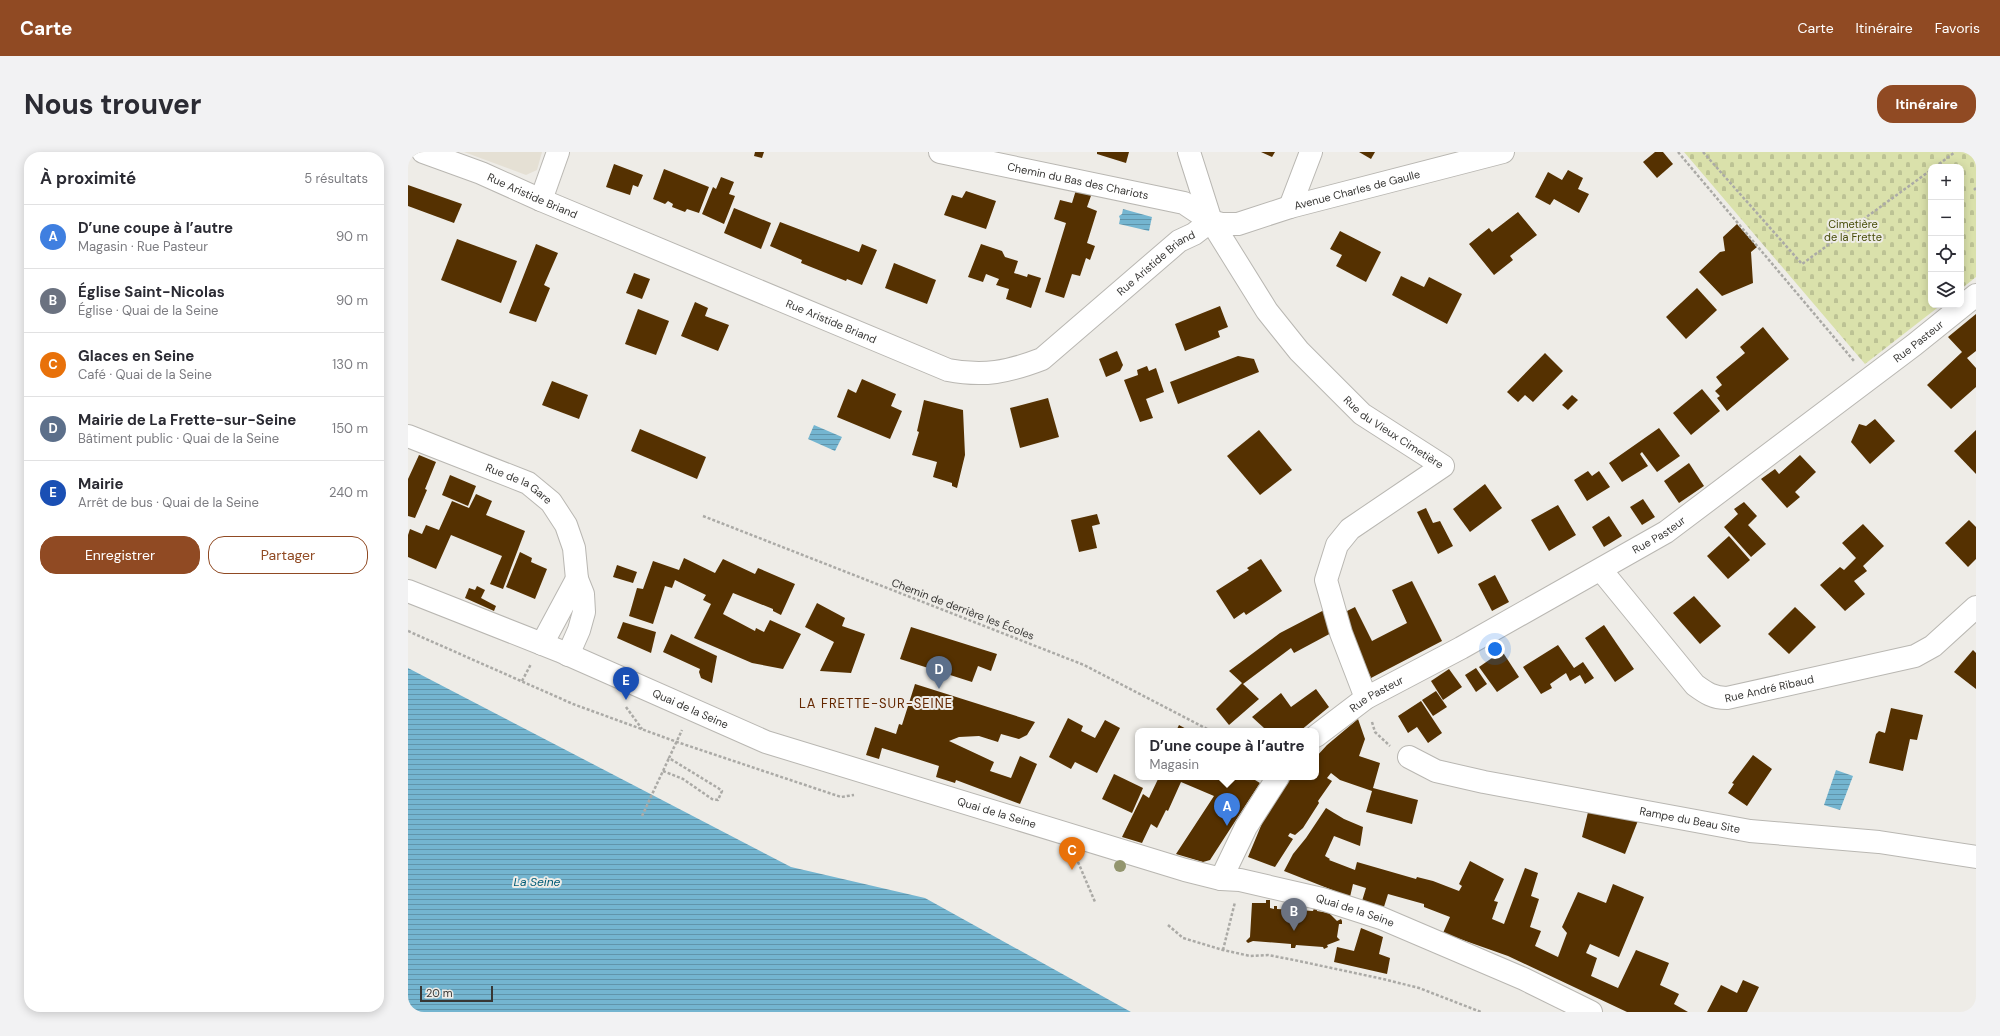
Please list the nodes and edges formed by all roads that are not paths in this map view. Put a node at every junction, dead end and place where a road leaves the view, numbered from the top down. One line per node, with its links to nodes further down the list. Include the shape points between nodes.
1 (423, 152): 7 (street, Rue Aristide Briand, via 481,172)
2 (558, 152): 7 (street)
3 (940, 152): 9 (street, Chemin du Bas des Chariots, via 1184,203)
4 (1189, 152): 9 (street)
5 (1311, 152): 8 (street)
6 (1503, 152): 8 (street, Avenue Charles de Gaulle)
7 (541, 200): 9 (street, Rue Aristide Briand, via 948,370 969,374 994,374 1042,359 1179,241 1194,234)
8 (1290, 207): 9 (street, Avenue Charles de Gaulle, via 1238,224)
9 (1211, 221): 18 (street, Rue du Vieux Cimetière, via 1267,311 1299,351 1362,414 1443,466 1350,529 1337,545 1326,580 1341,633)
10 (1976, 295): 12 (street, Rue Pasteur, via 1914,345 1666,532)
11 (408, 436): 13 (street, Rue de la Gare, via 528,483 551,502 566,525 574,548)
12 (1601, 570): 15 (street, Rue André Ribaud, via 1695,685 1716,698 1727,698 1916,656 1933,646); 18 (street, Rue Pasteur)
13 (577, 580): 16 (street); 17 (street, Rue de la Gare, via 583,594 584,612)
14 (408, 591): 16 (street, Quai de la Seine)
15 (1976, 607)
16 (542, 644): 17 (street, Quai de la Seine)
17 (568, 655): 23 (street, Quai de la Seine, via 766,742 1185,870)
18 (1366, 698): 19 (street, Rue Pasteur)
19 (1319, 734)
20 (1409, 757): 22 (street, Rampe du Beau Site, via 1436,771 1484,782 1750,831 1879,842)
21 (1276, 780): 23 (street, via 1246,827)
22 (1976, 857)
23 (1231, 879): 24 (street, Quai de la Seine, via 1322,899 1381,918 1524,978)
24 (1592, 1012)

